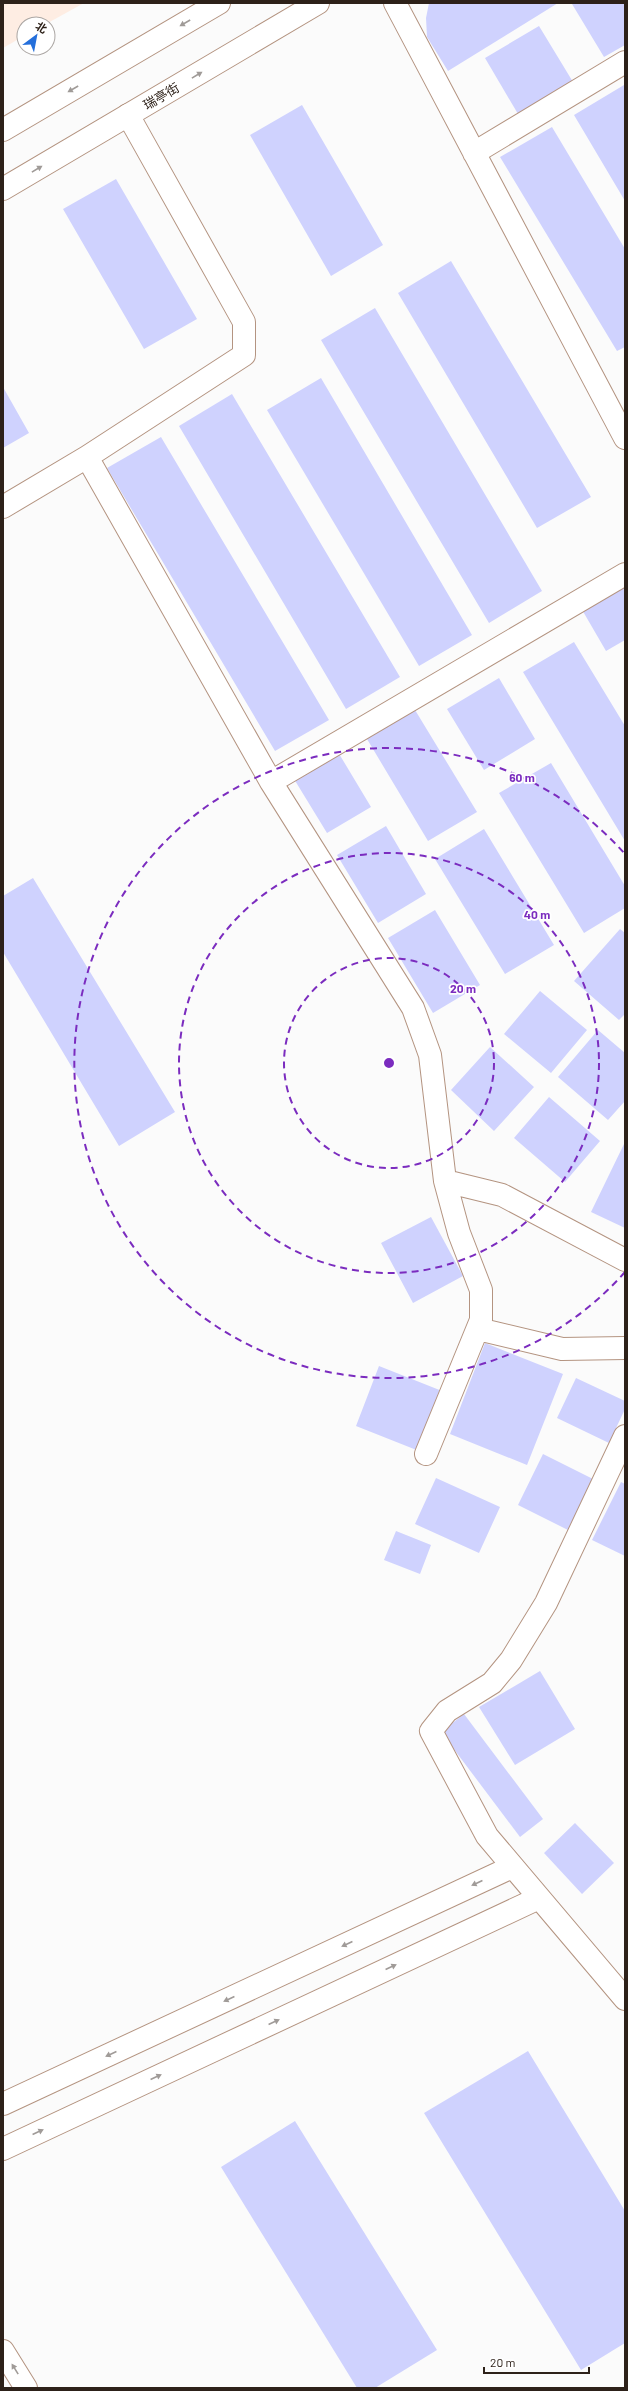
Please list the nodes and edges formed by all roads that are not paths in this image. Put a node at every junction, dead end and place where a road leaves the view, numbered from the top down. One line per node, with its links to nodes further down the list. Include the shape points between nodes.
1 (219, 3): 6 (street, one-way to 6)
2 (318, 3): 5 (street, 瑞亭街, one-way to 2)
3 (395, 3): 7 (street)
4 (625, 62): 7 (street)
5 (128, 115): 8 (street, 瑞亭街, one-way to 5); 10 (street, via 244,322 244,355)
6 (3, 130)
7 (474, 153): 9 (street)
8 (3, 189)
9 (625, 438)
10 (87, 457): 11 (street); 13 (street)
11 (3, 507)
12 (625, 574): 13 (street)
13 (271, 782): 14 (street, via 413,1008 430,1055)
14 (445, 1181): 15 (street, via 502,1195); 16 (street, via 459,1232 481,1290 482,1320)
15 (625, 1260)
16 (478, 1329): 17 (street, via 562,1349); 19 (street)
17 (625, 1348)
18 (625, 1436): 20 (street, via 546,1603 511,1660 492,1683 447,1711 430,1731 487,1836)
19 (426, 1454)
20 (512, 1866): 21 (street); 23 (street, one-way to 23)
21 (539, 1898): 22 (street); 24 (street, one-way to 21)
22 (625, 1999)
23 (3, 2104)
24 (3, 2149)
25 (3, 2351): 26 (street, one-way to 25)
26 (26, 2388)

